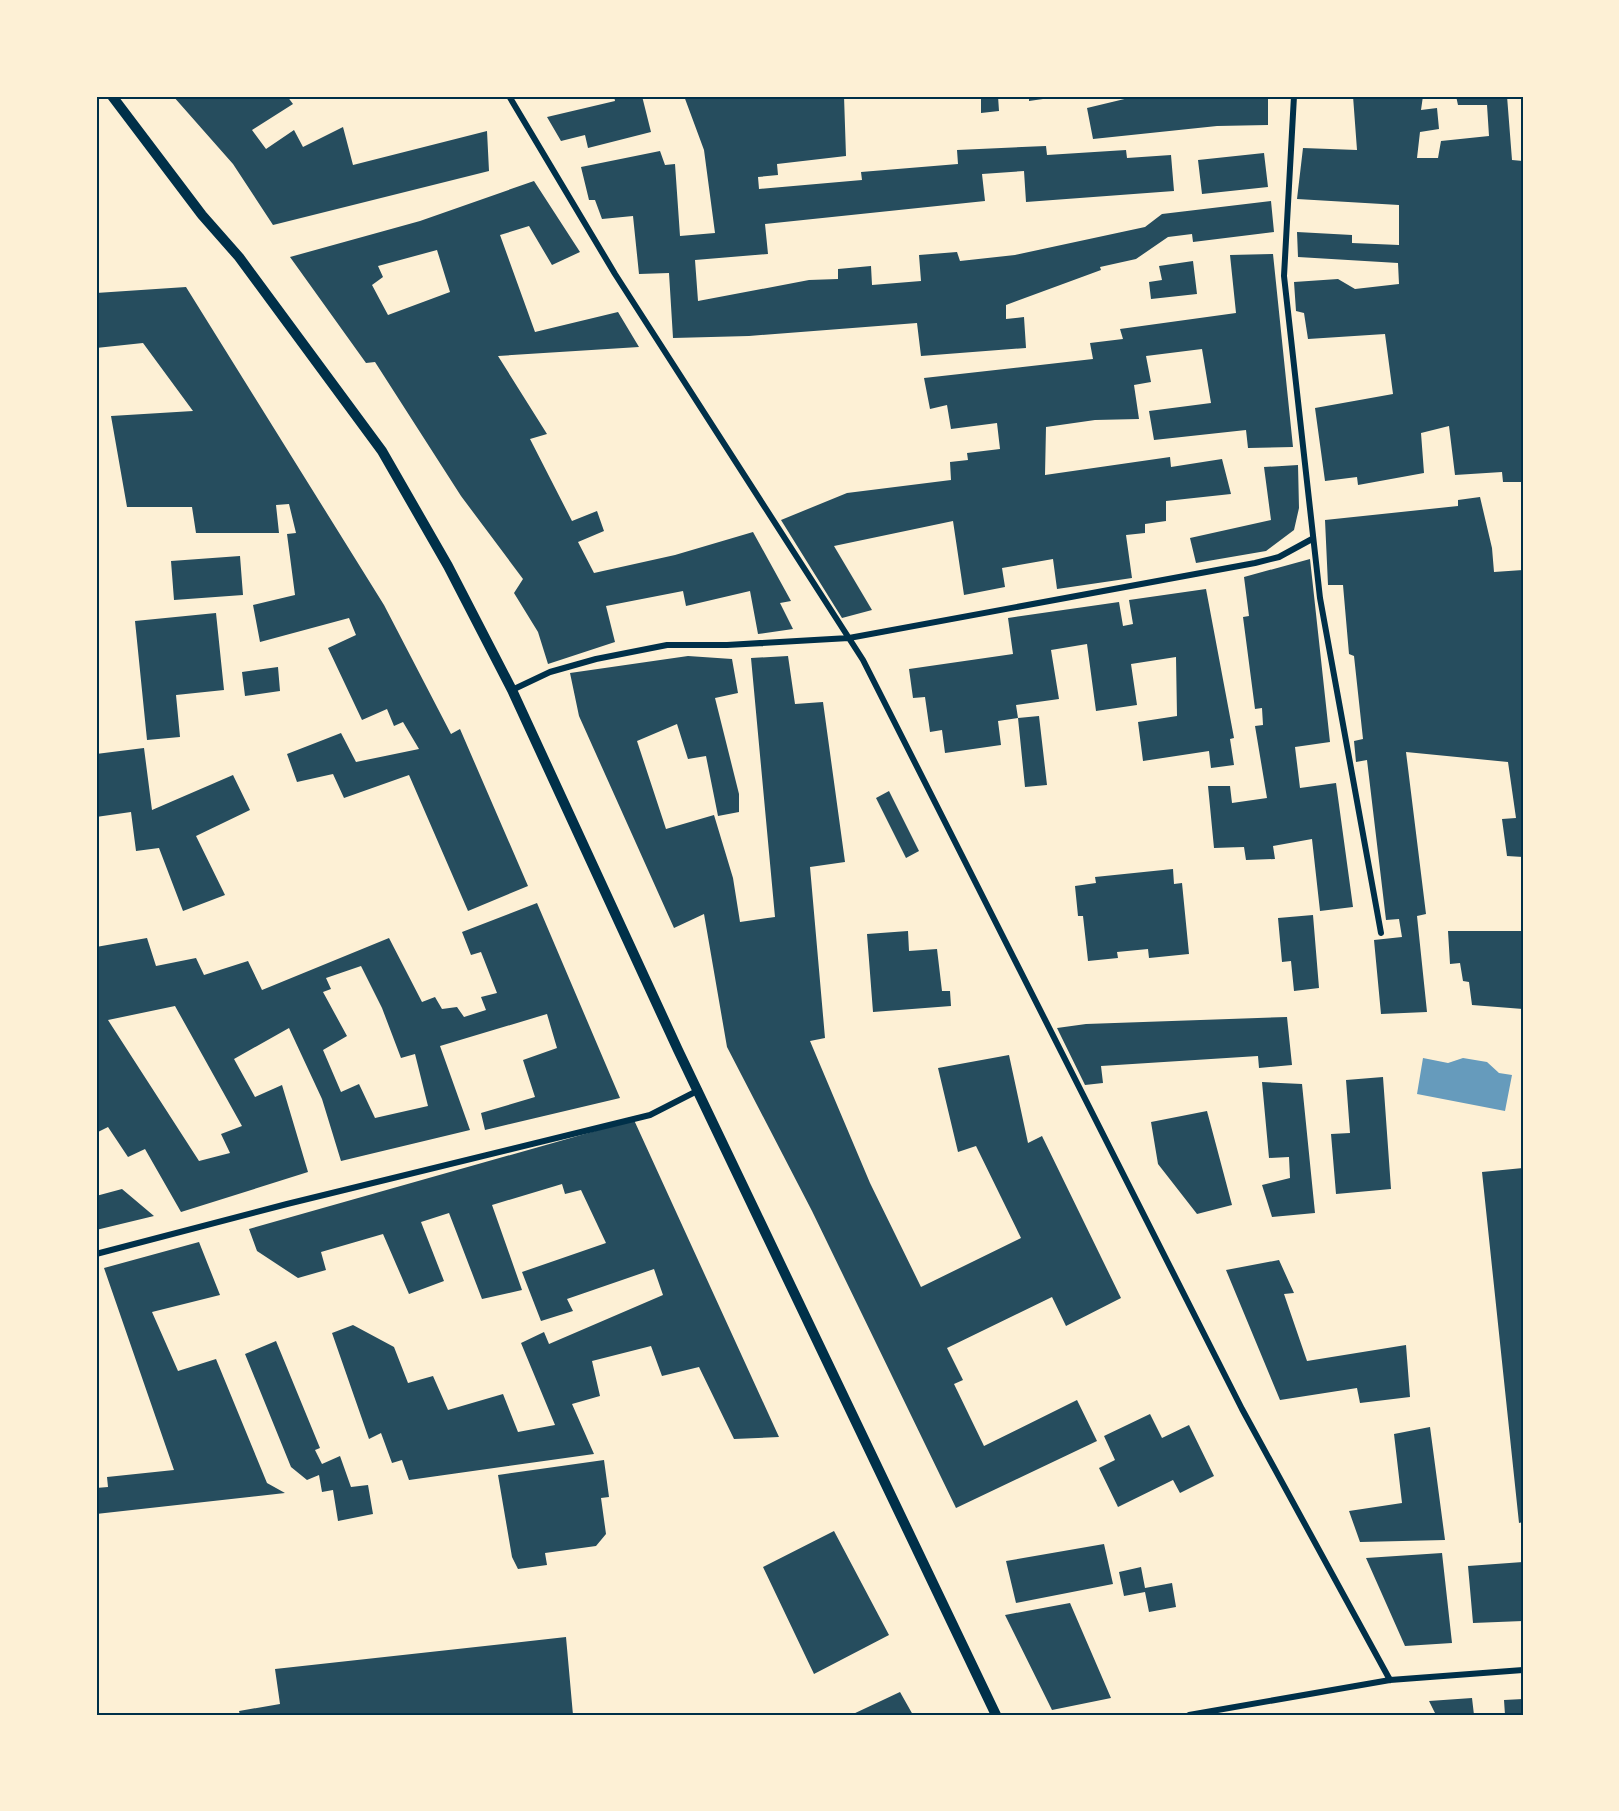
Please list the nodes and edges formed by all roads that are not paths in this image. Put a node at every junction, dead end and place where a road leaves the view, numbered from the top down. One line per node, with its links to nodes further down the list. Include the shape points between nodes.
1 (112, 96): 6 (street, via 239,257 382,452 448,566)
2 (509, 96): 5 (street, via 615,274)
3 (1294, 96): 4 (street, via 1284,276)
4 (1312, 539): 5 (street, via 1280,557 1254,563); 7 (street)
5 (849, 638): 6 (street, via 667,645 559,669); 11 (street, via 1242,1409)
6 (512, 690): 8 (street)
7 (1381, 933)
8 (699, 1090): 9 (street, via 651,1115); 12 (street)
9 (96, 1254)
10 (1523, 1670): 11 (street)
11 (1390, 1680): 13 (street)
12 (996, 1715)
13 (1190, 1715)

